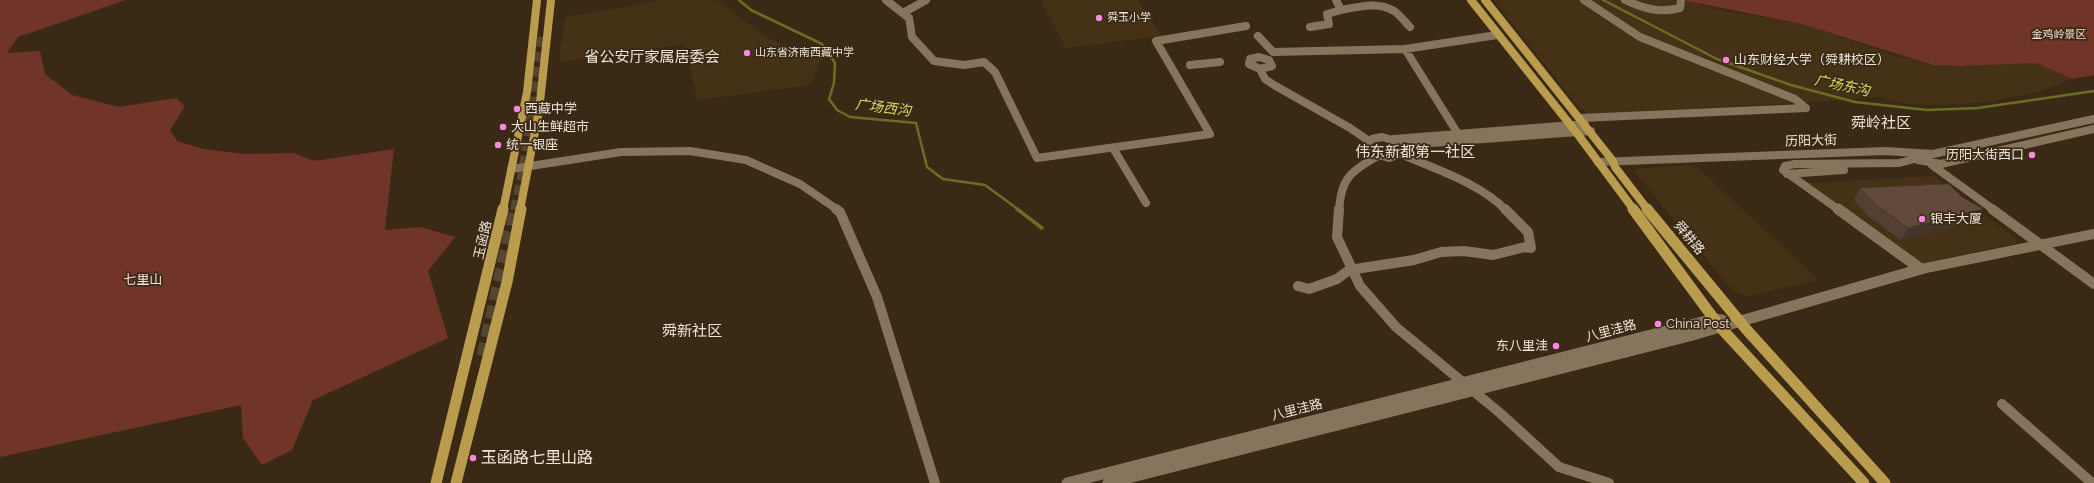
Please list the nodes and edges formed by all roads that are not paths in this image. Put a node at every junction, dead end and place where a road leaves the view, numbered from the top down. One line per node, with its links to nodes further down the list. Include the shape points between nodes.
1 (537, 0): 43 (main road, 玉函路, via 527,92)
2 (551, 0): 42 (main road, via 539,110)
3 (886, 0): 12 (street)
4 (926, 0): 12 (street)
5 (1336, 0): 11 (street)
6 (1471, 0): 16 (main road, 舜耕路)
7 (1485, 0): 25 (main road, 舜耕路)
8 (1584, 0): 25 (street, via 1640,36 1795,99 1806,108)
9 (1625, 0): 10 (street, via 1644,10 1667,12 1680,8)
10 (1681, 0)
11 (1341, 10): 14 (street, via 1328,14 1329,24); 15 (street, via 1378,6 1392,10)
12 (903, 13): 34 (street, via 909,18 912,37 934,61 964,65 984,62 995,72 1037,158)
13 (1246, 26): 34 (street, via 1156,41 1210,134)
14 (1310, 27)
15 (1410, 28)
16 (1497, 35): 18 (street); 26 (main road, 舜耕路)
17 (1258, 36): 19 (street)
18 (1405, 49): 19 (street); 30 (street)
19 (1273, 52): 20 (street)
20 (1262, 58): 23 (street, via 1271,62 1272,66); 23 (street, via 1252,58 1248,63 1253,68)
21 (1220, 62): 22 (street)
22 (1190, 65)
23 (1260, 69): 32 (street, via 1274,85)
24 (2094, 119): 35 (main road, 历阳大街)
25 (1583, 121): 26 (street); 28 (main road, 舜耕路)
26 (1569, 125): 29 (main road, 舜耕路); 30 (street)
27 (2094, 129): 40 (main road, 历阳大街)
28 (1591, 131): 29 (street); 39 (main road, 舜耕路)
29 (1576, 132): 33 (street); 41 (main road, 舜耕路)
30 (1458, 134): 31 (street)
31 (1394, 139): 32 (street, via 1382,137); 33 (street)
32 (1369, 141): 37 (street, via 1367,147)
33 (1404, 145): 36 (street)
34 (1113, 148): 45 (street)
35 (1934, 154): 38 (main road); 39 (main road, 历阳大街, via 1885,151)
36 (1403, 155): 37 (street, via 1392,158); 48 (street, via 1466,183 1497,201 1528,232 1531,248 1524,247 1493,255 1464,251 1441,252 1414,260)
37 (1378, 156): 48 (street, via 1350,175 1340,192 1337,237)
38 (1917, 160): 39 (main road, 历阳大街, via 1889,155); 40 (main road, 历阳大街); 44 (main road, via 1899,163 1795,164 1785,166 1783,170)
39 (1614, 164): 41 (main road, 历阳大街); 52 (main road, 舜耕路, via 1672,242)
40 (1936, 164): 44 (main road); 47 (street)
41 (1599, 165): 53 (main road, 舜耕路)
42 (528, 167): 43 (street); 57 (main road, via 507,282); 58 (street, via 621,152 690,151 746,160 800,184 840,212 877,297)
43 (511, 169): 56 (main road, 玉函路, via 498,236)
44 (1787, 174): 49 (main road)
45 (1146, 202)
46 (2094, 234): 47 (street)
47 (2040, 245): 49 (street); 50 (street)
48 (1353, 269): 51 (street, via 1337,279 1309,289); 54 (street, via 1360,286 1396,327)
49 (1922, 269): 52 (main road, 八里洼路)
50 (2094, 284)
51 (1298, 286)
52 (1741, 322): 53 (main road, 八里洼路); 63 (main road, 舜耕路, via 1782,373)
53 (1717, 323): 54 (main road, 八里洼路); 62 (main road, 舜耕路)
54 (1467, 386): 59 (main road, 八里洼路); 60 (main road, 八里洼路); 61 (street, via 1559,467)
55 (2002, 404): 64 (street)
56 (436, 483)
57 (456, 483)
58 (935, 483)
59 (1066, 483)
60 (1108, 483)
61 (1608, 483)
62 (1864, 483)
63 (1885, 483)
64 (2092, 483)

